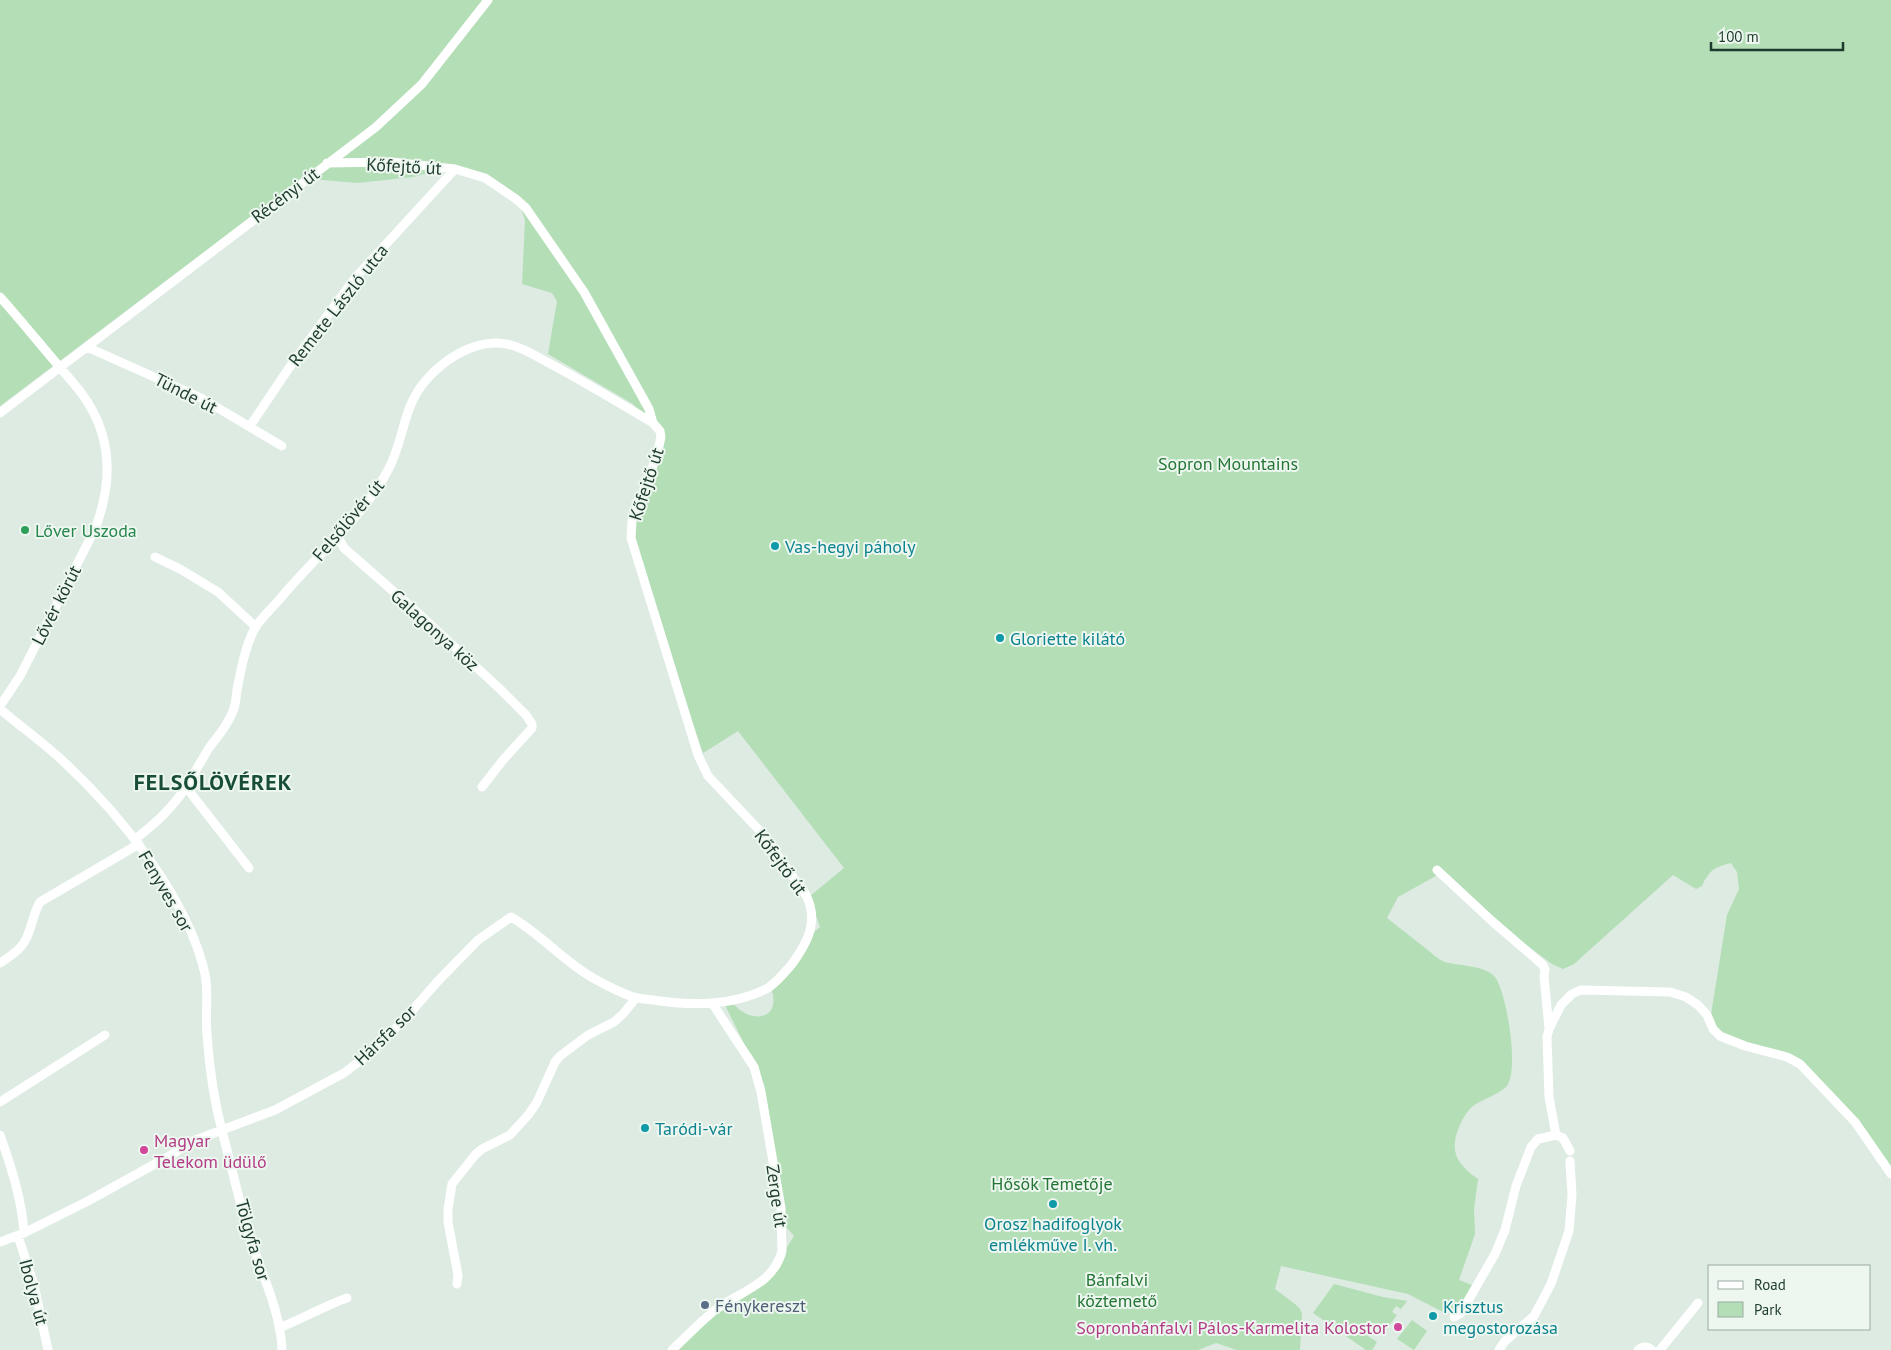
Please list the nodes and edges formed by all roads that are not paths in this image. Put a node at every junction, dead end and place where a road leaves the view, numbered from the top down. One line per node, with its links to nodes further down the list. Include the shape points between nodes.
1 (488, 0): 2 (street, Récényi út, via 422,84 376,127)
2 (327, 164): 3 (street, Kőfejtő út, via 392,162); 5 (street, Récényi út)
3 (455, 169): 8 (street, Kőfejtő út, via 485,178 526,208 584,292 650,409); 9 (street, Remete László utca, via 355,278)
4 (0, 296): 6 (street, Lővér körút)
5 (87, 347): 6 (street, Récényi út); 9 (street, Tünde út, via 201,398)
6 (57, 370): 7 (street, Récényi út); 14 (street, Lővér körút, via 83,395 104,440 108,466 104,506 20,676)
7 (3, 411)
8 (653, 423): 11 (street, Felsőlövér út, via 535,355 499,343 479,345 458,354 442,366 416,393 387,472); 21 (street, Kőfejtő út, via 661,437 632,521 630,538 698,756 708,776 759,830 811,905 812,917 804,947 774,983)
9 (250, 426): 10 (street, Tünde út)
10 (282, 446)
11 (337, 536): 13 (street, Felsőlövér út); 16 (street, Galagonya köz, via 344,548 418,613 532,724)
12 (155, 557): 13 (street, via 218,592)
13 (256, 627): 15 (street, Felsőlövér út, via 243,663 234,709)
14 (0, 707): 17 (street, Fenyves sor, via 97,794)
15 (186, 787): 17 (street, Felsőlövér út); 18 (street)
16 (482, 787)
17 (137, 841): 20 (street, Felsőlövér út, via 40,902 26,939); 27 (street, Fenyves sor, via 171,895 199,954 208,995 206,1032)
18 (249, 868)
19 (1437, 870): 24 (street, via 1543,965)
20 (0, 964)
21 (752, 994): 23 (street, Hársfa sor)
22 (636, 998): 23 (street, Hársfa sor); 27 (street, Hársfa sor, via 592,978 511,918 478,940 403,1022 356,1065 275,1110); 35 (street, via 614,1022 588,1035 560,1056 529,1114 510,1135 475,1155 452,1184 448,1209)
23 (712, 1003): 42 (street, Zerge út, via 754,1067 781,1208 782,1251 768,1277 716,1309)
24 (1549, 1029): 29 (street, via 1550,1097); 32 (street, via 1566,999 1581,990 1670,992 1686,997 1707,1015 1713,1030 1720,1036 1800,1064 1855,1122)
25 (104, 1035): 26 (street)
26 (0, 1102)
27 (221, 1129): 33 (street, Hársfa sor, via 190,1142 122,1182); 39 (street, Tölgyfa sor)
28 (0, 1135): 33 (street, Ibolya út, via 19,1198 23,1219)
29 (1556, 1135): 30 (street, via 1563,1138); 38 (street, via 1538,1139 1531,1147 1495,1254 1461,1313)
30 (1570, 1151)
31 (1570, 1161): 43 (street, via 1572,1195 1568,1231 1551,1284 1534,1316)
32 (1891, 1174)
33 (21, 1234): 34 (street, Hársfa sor); 40 (street, Ibolya út)
34 (0, 1242)
35 (457, 1284)
36 (347, 1298): 39 (street)
37 (1698, 1303): 46 (street)
38 (1454, 1318)
39 (279, 1328): 41 (street, Tölgyfa sor)
40 (48, 1350)
41 (282, 1350)
42 (672, 1350)
43 (1499, 1350)
44 (1638, 1350): 45 (street, via 1642,1347)
45 (1652, 1350)
46 (1660, 1350)

